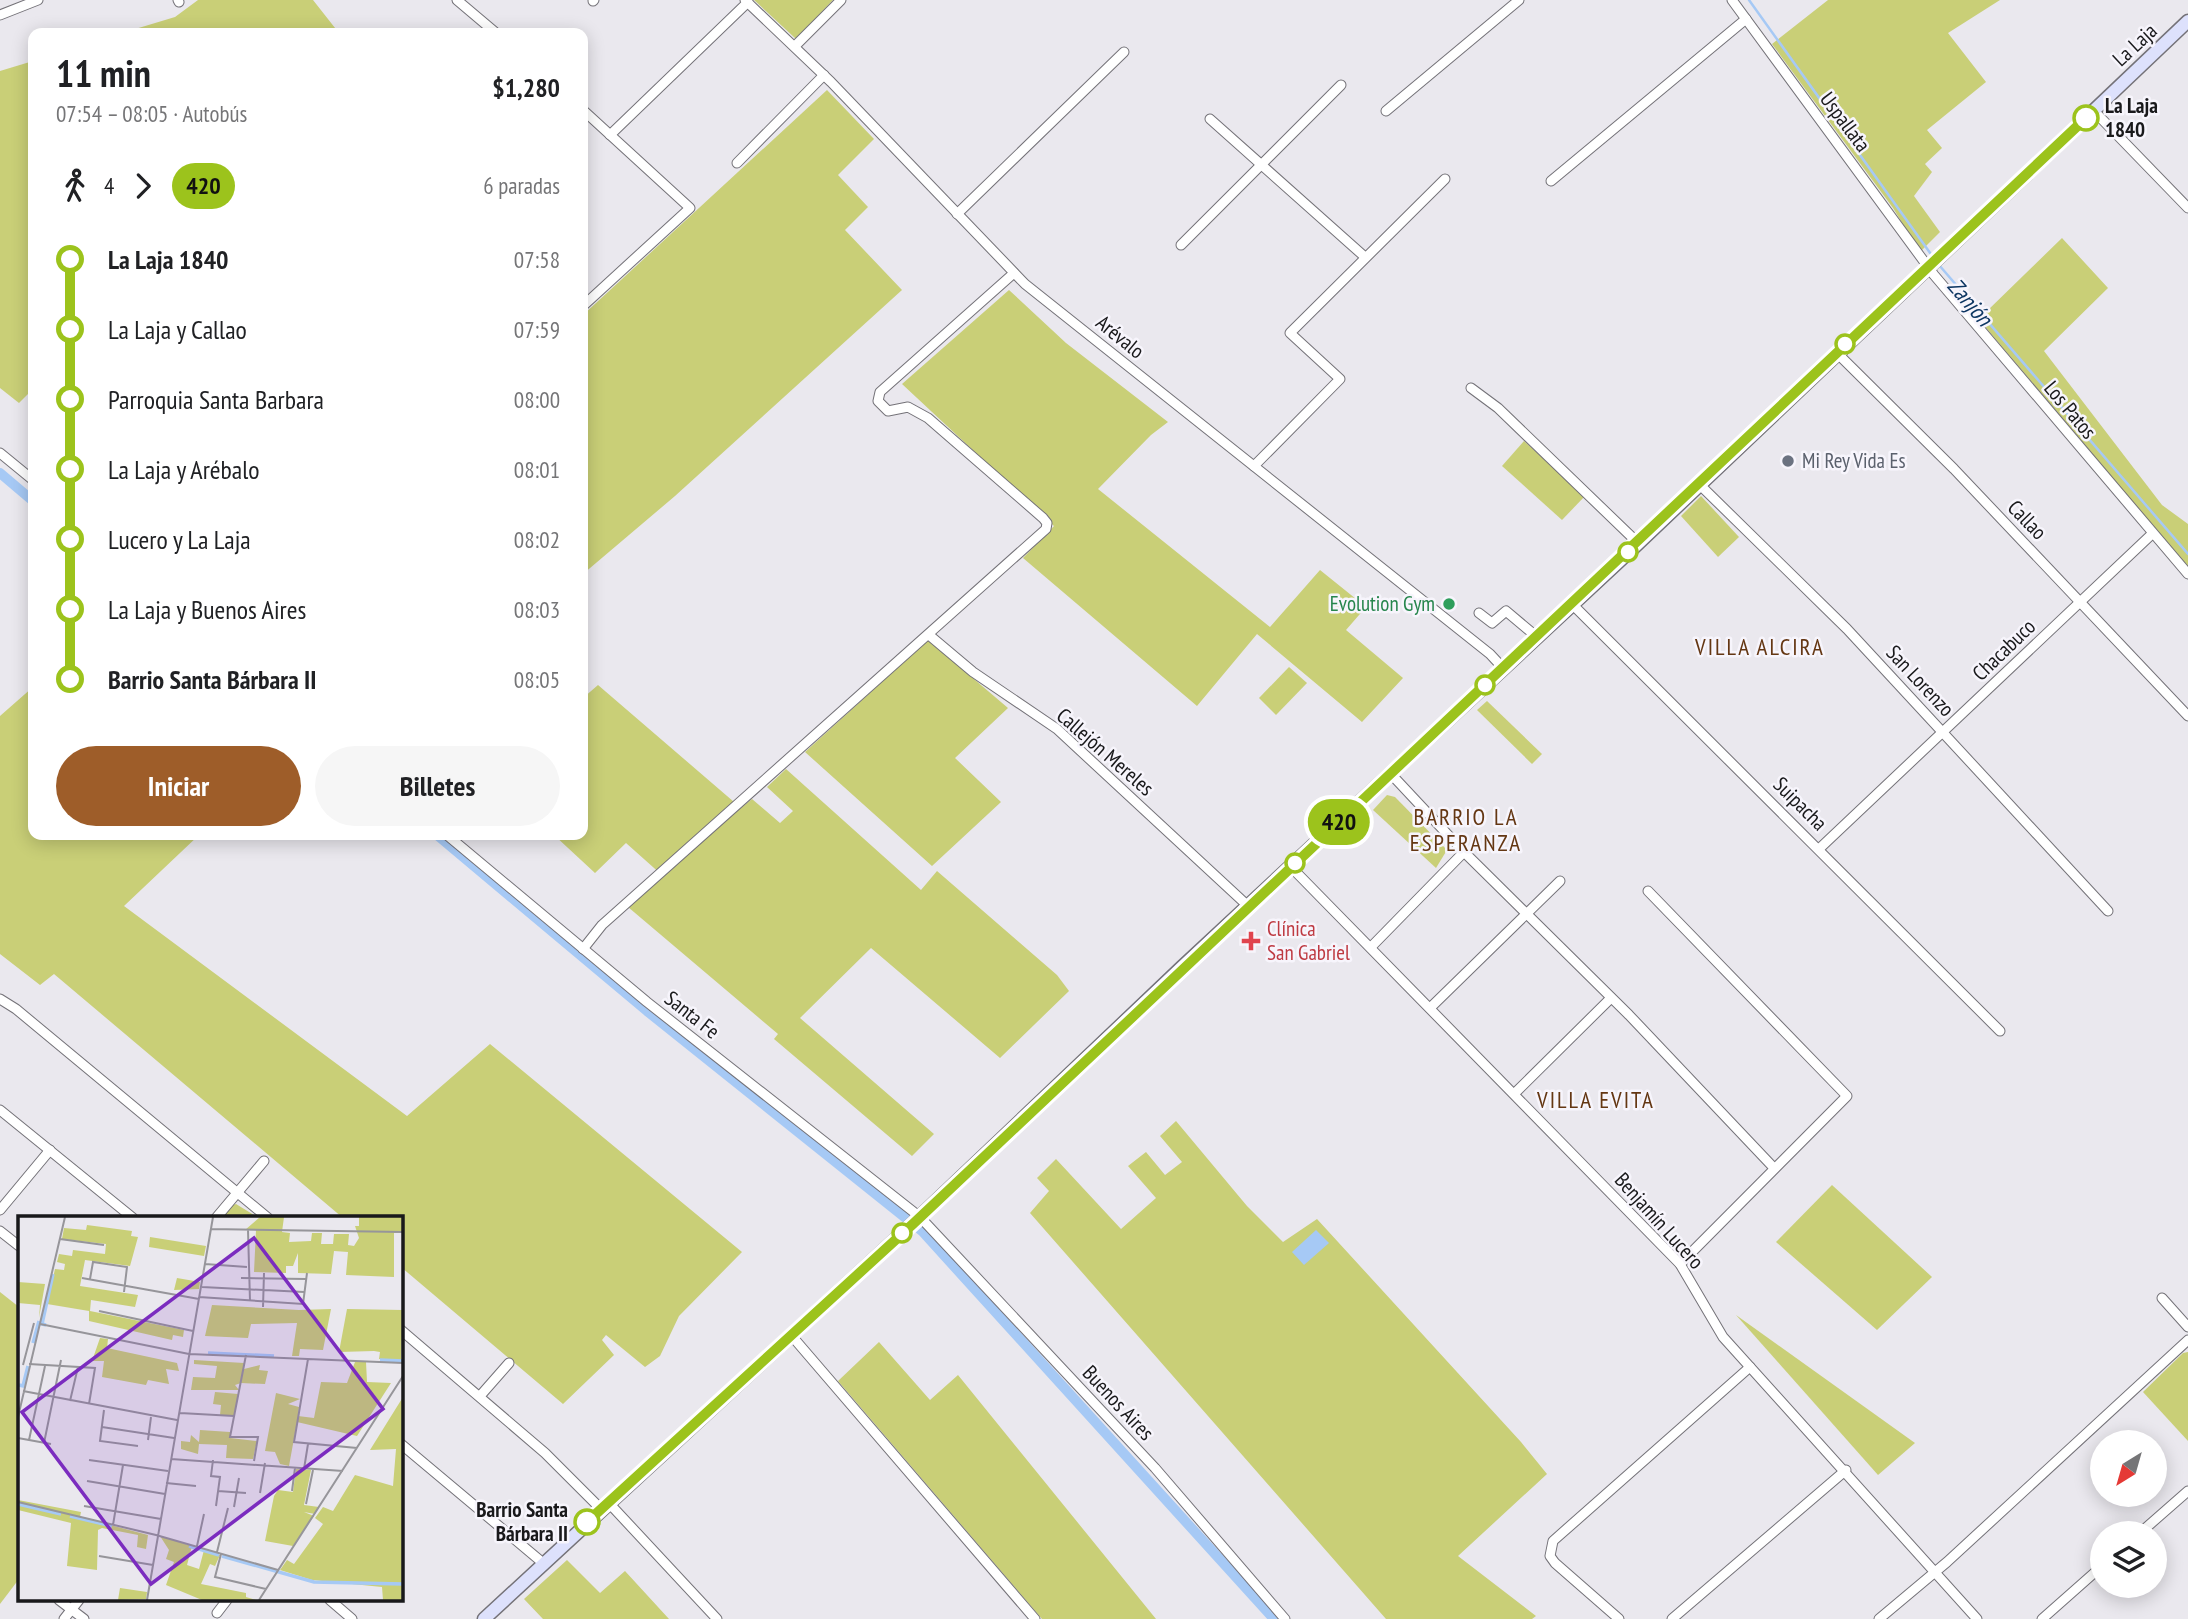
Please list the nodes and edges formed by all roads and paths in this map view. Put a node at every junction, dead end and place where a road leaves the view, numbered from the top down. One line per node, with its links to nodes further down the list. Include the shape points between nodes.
1 (38, 0): 7 (street)
2 (457, 0): 10 (street)
3 (841, 0): 11 (street)
4 (1519, 0): 15 (street)
5 (1732, 0): 8 (street, Uspallata)
6 (747, 1): 11 (street, Arévalo); 19 (street)
7 (0, 15)
8 (1746, 19): 23 (street); 28 (street, Uspallata)
9 (2188, 21): 16 (main road, La Laja)
10 (490, 28)
11 (796, 46): 13 (street, Arévalo)
12 (1124, 52): 25 (street)
13 (824, 75): 20 (street); 25 (street, Arévalo)
14 (1341, 85): 21 (street)
15 (1386, 111)
16 (2094, 111): 24 (street); 28 (main road, La Laja)
17 (588, 115): 19 (street)
18 (1210, 119): 21 (street)
19 (610, 135): 30 (street, via 690,208)
20 (737, 163)
21 (1261, 164): 26 (street); 27 (street)
22 (1445, 179): 27 (street)
23 (1552, 181)
24 (2188, 208)
25 (957, 214): 29 (street, Arévalo)
26 (1181, 245)
27 (1366, 257): 34 (street, via 1290,333 1340,379)
28 (1927, 266): 31 (main road, La Laja); 37 (street, Los Patos)
29 (1014, 273): 34 (street, Arévalo); 43 (street, via 880,392 878,401 888,411 918,410 1047,523 1013,562)
30 (588, 301)
31 (1836, 352): 36 (main road, La Laja); 40 (street, Callao)
32 (1471, 388): 38 (street, via 1498,408)
33 (0, 453): 35 (street)
34 (1254, 466): 45 (street, Arévalo)
35 (28, 476)
36 (1699, 484): 38 (main road, La Laja); 47 (street, San Lorenzo)
37 (2152, 534): 39 (street, Los Patos); 40 (street, Chacabuco)
38 (1638, 543): 41 (main road, La Laja)
39 (2188, 574)
40 (2080, 602): 46 (street, Callao); 47 (street, Chacabuco)
41 (1573, 605): 44 (main road, La Laja); 50 (street, Suipacha)
42 (1479, 613): 44 (street, via 1492,623 1506,611)
43 (929, 635): 55 (street, Callejón Mereles, via 973,672 1057,729); 59 (street, via 602,925)
44 (1537, 638): 45 (main road, La Laja)
45 (1503, 668): 48 (main road, La Laja)
46 (2188, 716)
47 (1944, 732): 50 (street, Chacabuco); 56 (street, San Lorenzo)
48 (1391, 774): 51 (street); 52 (main road, La Laja)
49 (453, 840): 59 (street, Santa Fe)
50 (1819, 848): 63 (street, Suipacha)
51 (1464, 852): 57 (street); 58 (street)
52 (1291, 867): 55 (main road, La Laja); 58 (street, Benjamín Lucero)
53 (1560, 881): 57 (street)
54 (1648, 891): 68 (street, via 1847,1096)
55 (1248, 906): 74 (main road, La Laja)
56 (2108, 911)
57 (1527, 914): 60 (street); 62 (street)
58 (1370, 947): 62 (street, Benjamín Lucero)
59 (583, 948): 74 (street, Santa Fe)
60 (1611, 998): 64 (street); 68 (street)
61 (0, 999): 69 (street)
62 (1430, 1008): 64 (street, Benjamín Lucero)
63 (2000, 1031)
64 (1515, 1093): 77 (street, Benjamín Lucero)
65 (0, 1110): 66 (street)
66 (50, 1150): 70 (street); 71 (street)
67 (264, 1161): 69 (street)
68 (1774, 1168): 77 (street)
69 (237, 1193): 72 (street); 73 (street)
70 (0, 1210)
71 (131, 1216)
72 (218, 1216)
73 (266, 1216)
74 (915, 1222): 81 (main road, La Laja); 106 (street, Buenos Aires, via 1155,1468)
75 (0, 1231): 76 (street)
76 (18, 1245)
77 (1680, 1264): 84 (street, Benjamín Lucero, via 1713,1325)
78 (2162, 1298): 79 (street)
79 (2188, 1327)
80 (402, 1331): 85 (street)
81 (791, 1335): 89 (main road, La Laja); 105 (street)
82 (2188, 1340): 92 (street)
83 (509, 1363): 85 (street)
84 (1750, 1367): 87 (street, Benjamín Lucero); 107 (street, via 1553,1541 1550,1556 1555,1563)
85 (480, 1396): 89 (street)
86 (402, 1445): 91 (street)
87 (1846, 1470): 92 (street, Benjamín Lucero); 108 (street)
88 (2188, 1491): 90 (street)
89 (604, 1506): 91 (main road, La Laja); 104 (street)
90 (2154, 1521)
91 (543, 1563): 103 (main road, La Laja)
92 (1941, 1567): 109 (street); 110 (street, Benjamín Lucero)
93 (2090, 1577): 111 (street)
94 (62, 1602): 98 (street)
95 (78, 1602): 98 (street)
96 (225, 1602): 99 (street)
97 (332, 1602): 102 (street)
98 (72, 1610): 100 (street); 101 (street)
99 (217, 1613)
100 (64, 1619)
101 (84, 1619)
102 (352, 1619)
103 (484, 1619)
104 (717, 1619)
105 (1035, 1619)
106 (1285, 1619)
107 (1619, 1619)
108 (1672, 1619)
109 (1879, 1619)
110 (1976, 1619)
111 (2042, 1619)

